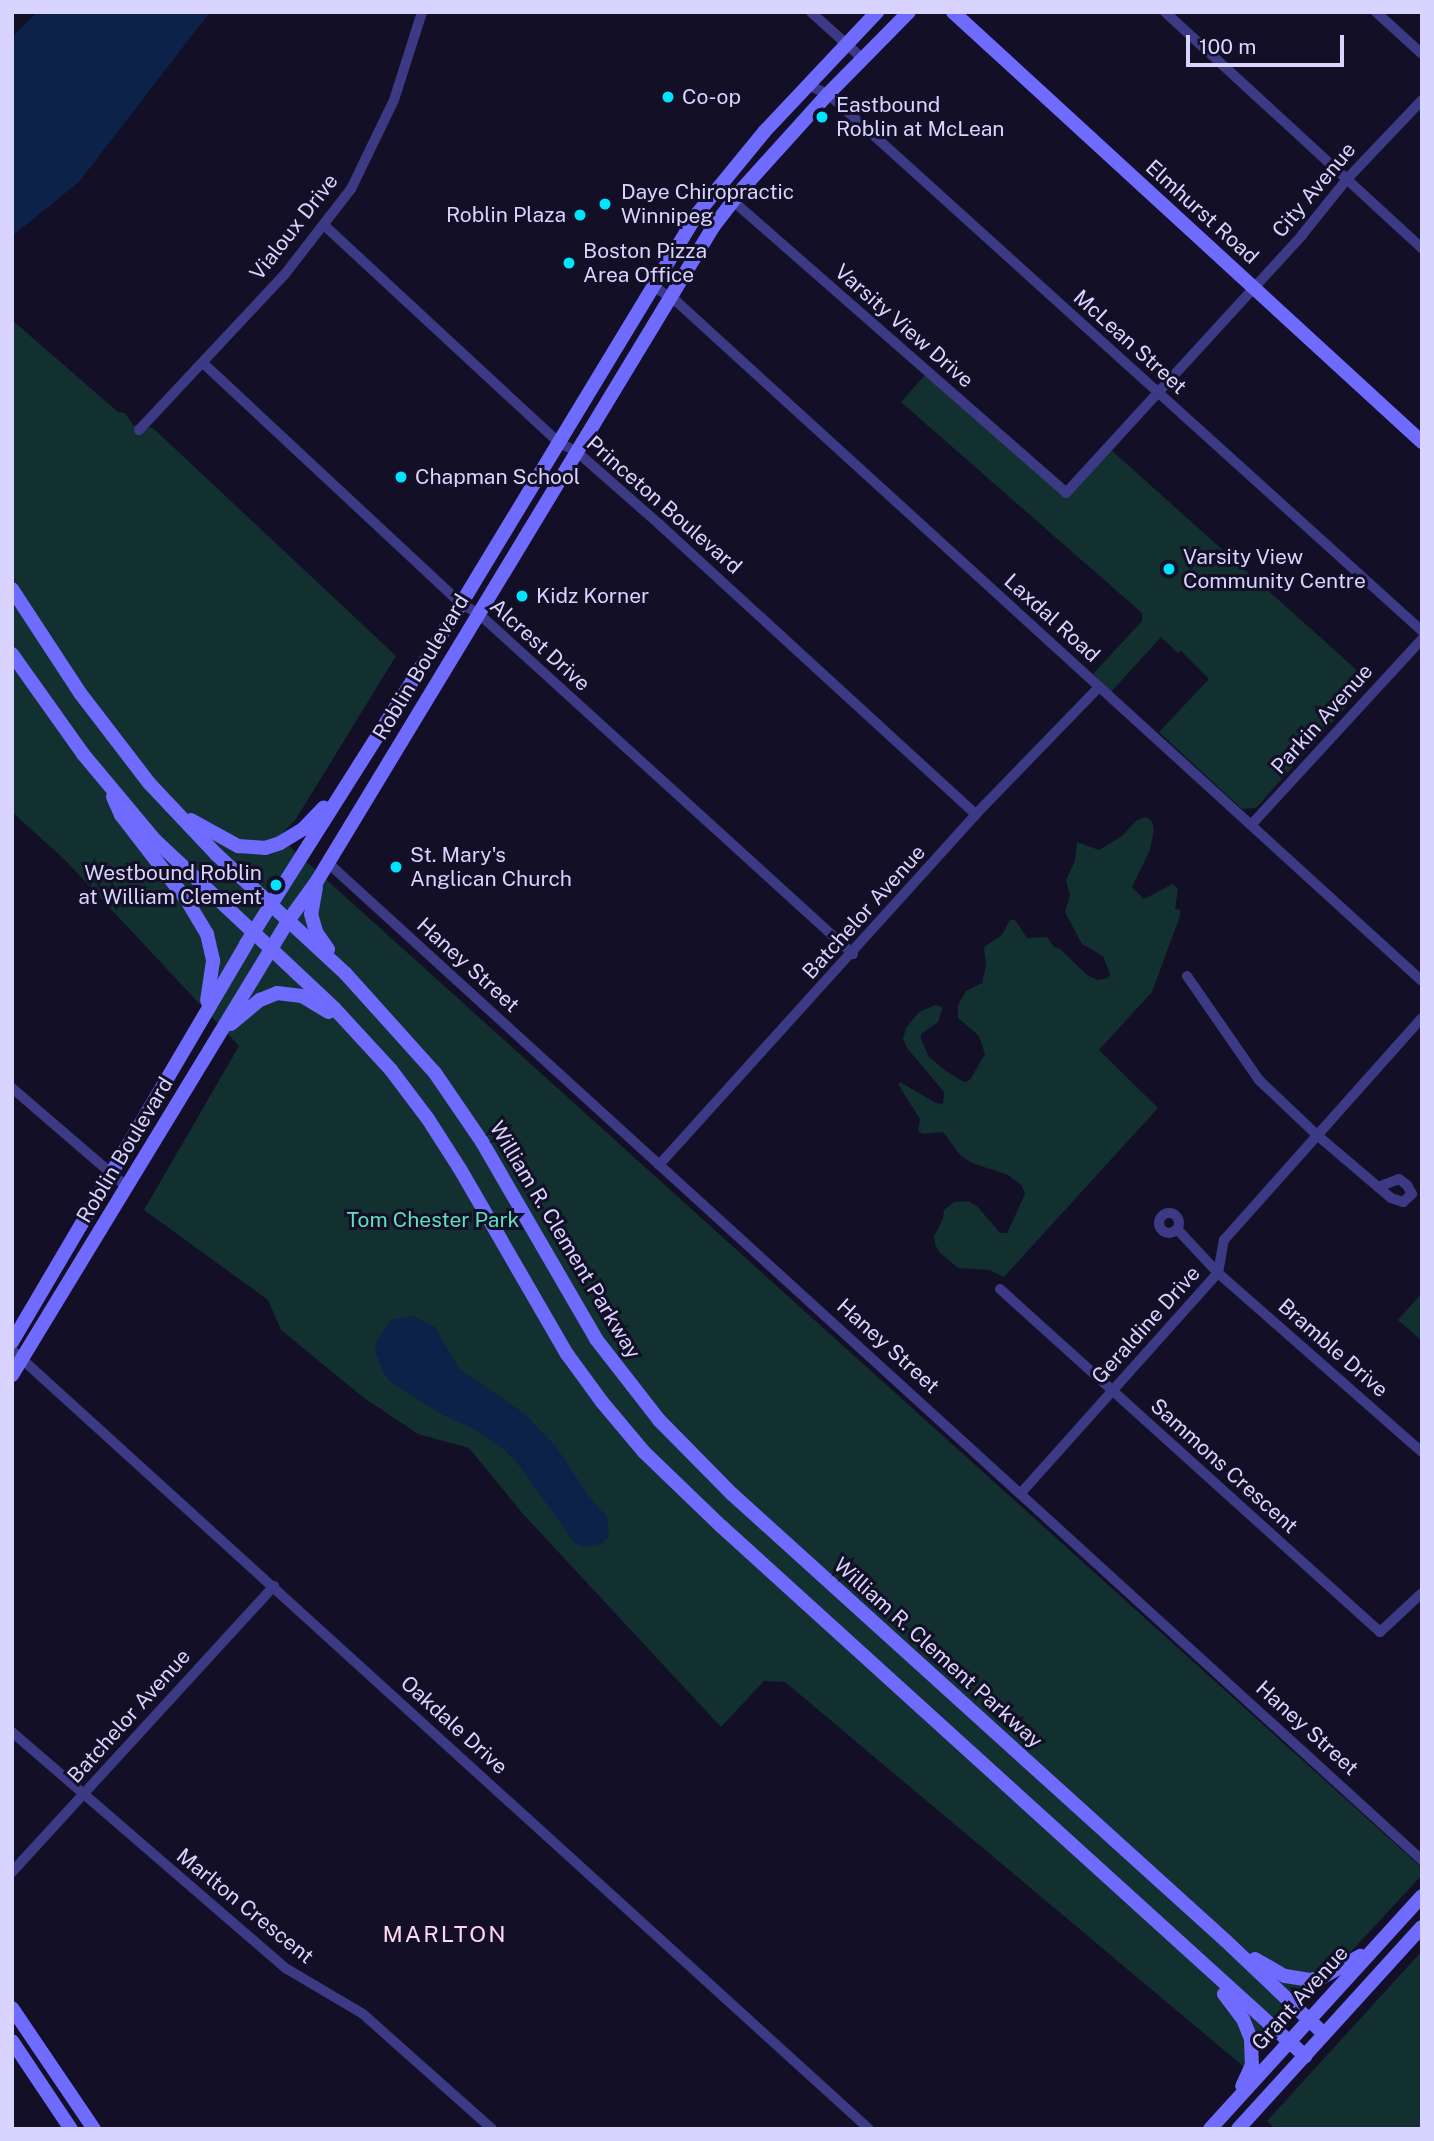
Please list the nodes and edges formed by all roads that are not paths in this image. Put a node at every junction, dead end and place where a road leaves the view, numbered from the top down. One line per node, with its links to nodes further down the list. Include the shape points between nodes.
1 (422, 12): 17 (street, Vialoux Drive, via 376,143)
2 (811, 12): 8 (street)
3 (877, 12): 8 (main road, Roblin Boulevard)
4 (909, 12): 10 (main road, Roblin Boulevard)
5 (953, 12): 20 (main road, Elmhurst Road)
6 (1165, 12): 14 (street)
7 (1376, 12): 9 (street)
8 (846, 44): 10 (street); 11 (main road, Roblin Boulevard)
9 (1422, 54)
10 (863, 59): 12 (main road, Roblin Boulevard)
11 (810, 86): 12 (street, McLean Street); 15 (main road, Roblin Boulevard)
12 (828, 94): 16 (main road, Roblin Boulevard); 23 (street, McLean Street)
13 (1422, 100): 14 (street, City Avenue)
14 (1347, 179): 18 (street); 20 (street, City Avenue)
15 (717, 187): 16 (street, Varsity View Drive); 19 (main road, Roblin Boulevard)
16 (733, 201): 21 (main road, Roblin Boulevard); 28 (street, Varsity View Drive)
17 (325, 226): 22 (street, Vialoux Drive); 26 (street, Princeton Boulevard)
18 (1422, 248)
19 (654, 287): 21 (street, Laxdal Road); 26 (main road, Roblin Boulevard)
20 (1254, 288): 23 (street, City Avenue); 25 (main road, Elmhurst Road)
21 (670, 297): 27 (main road, Roblin Boulevard); 35 (street, Laxdal Road)
22 (203, 363): 24 (street, Vialoux Drive); 30 (street, Alcrest Drive)
23 (1156, 392): 28 (street, City Avenue); 32 (street, McLean Street)
24 (139, 430)
25 (1422, 442)
26 (559, 443): 27 (street, Princeton Boulevard); 30 (main road, Roblin Boulevard)
27 (576, 451): 31 (main road, Roblin Boulevard); 39 (street, Princeton Boulevard)
28 (1066, 493)
29 (12, 589): 38 (main road, William R. Clement Parkway, via 96,714)
30 (460, 604): 31 (street, Alcrest Drive); 36 (main road, Roblin Boulevard)
31 (478, 613): 41 (main road, Roblin Boulevard); 47 (street, Alcrest Drive)
32 (1422, 631)
33 (1422, 639): 40 (street, Parkin Avenue)
34 (12, 654): 37 (main road)
35 (1099, 687): 39 (street, Batchelor Avenue); 40 (street, Laxdal Road)
36 (348, 779): 38 (main road, via 303,829 265,848 238,846); 43 (main road, Roblin Boulevard)
37 (109, 786): 45 (main road, via 163,848); 51 (main road, via 121,815 186,899 206,934 213,961)
38 (173, 809): 43 (main road, William R. Clement Parkway)
39 (976, 814): 47 (street, Batchelor Avenue)
40 (1251, 825): 50 (street, Laxdal Road)
41 (327, 862): 42 (main road, Roblin Boulevard); 57 (street, Haney Street)
42 (317, 881): 44 (main road, Roblin Boulevard); 48 (main road, via 312,914 316,932)
43 (271, 906): 44 (main road, William R. Clement Parkway); 45 (main road, Roblin Boulevard)
44 (288, 921): 46 (main road, Roblin Boulevard); 48 (main road, William R. Clement Parkway)
45 (253, 934): 46 (main road); 51 (main road, Roblin Boulevard)
46 (270, 950): 53 (main road); 54 (main road, Roblin Boulevard)
47 (853, 954): 57 (street, Batchelor Avenue)
48 (345, 973): 78 (main road, William R. Clement Parkway, via 435,1073 482,1142 596,1339 674,1436 732,1494)
49 (1188, 976): 56 (street, via 1259,1080)
50 (1422, 981)
51 (205, 1012): 58 (main road, Roblin Boulevard)
52 (1422, 1018): 56 (street, Geraldine Drive)
53 (350, 1025): 54 (main road, via 302,996 285,992 260,1000); 80 (main road, via 428,1119 568,1354 644,1452)
54 (222, 1032): 59 (main road, Roblin Boulevard)
55 (12, 1088): 58 (street)
56 (1317, 1135): 60 (street); 62 (street, Geraldine Drive, via 1223,1240)
57 (659, 1165): 69 (street, Haney Street)
58 (111, 1174): 59 (street); 64 (main road, Roblin Boulevard)
59 (127, 1187): 65 (main road, Roblin Boulevard)
60 (1378, 1187)
61 (1177, 1229): 62 (street, Bramble Drive)
62 (1217, 1273): 67 (street, Geraldine Drive); 68 (street, Bramble Drive)
63 (1000, 1289): 67 (street, Sammons Crescent)
64 (12, 1342)
65 (18, 1354): 66 (main road, Roblin Boulevard); 70 (street, Oakdale Drive)
66 (12, 1375)
67 (1112, 1391): 69 (street, Geraldine Drive); 71 (street, Sammons Crescent, via 1380,1632)
68 (1422, 1452)
69 (1021, 1493): 74 (street, Haney Street)
70 (274, 1586): 73 (street, Batchelor Avenue); 91 (street, Oakdale Drive)
71 (1422, 1592)
72 (12, 1732): 73 (street, Marlton Crescent)
73 (83, 1796): 75 (street, Batchelor Avenue); 90 (street, Marlton Crescent, via 287,1969 363,2014)
74 (1422, 1860)
75 (12, 1872)
76 (1422, 1896): 79 (main road, Grant Avenue)
77 (1422, 1927): 83 (main road, Grant Avenue)
78 (1226, 1941): 79 (main road, via 1270,1969 1299,1980 1323,1977); 82 (main road, William R. Clement Parkway)
79 (1376, 1946): 82 (main road, Grant Avenue)
80 (1201, 1965): 85 (main road); 87 (main road, via 1243,2018 1251,2039 1252,2065)
81 (12, 2008): 89 (main road)
82 (1308, 2020): 83 (main road, William R. Clement Parkway); 85 (main road, Grant Avenue)
83 (1324, 2034): 86 (main road, Grant Avenue)
84 (12, 2041): 88 (main road)
85 (1289, 2042): 86 (main road); 87 (main road, Grant Avenue)
86 (1304, 2056): 93 (main road, Grant Avenue)
87 (1231, 2105): 92 (main road, Grant Avenue)
88 (71, 2129)
89 (94, 2129)
90 (492, 2129)
91 (869, 2129)
92 (1210, 2129)
93 (1238, 2129)

